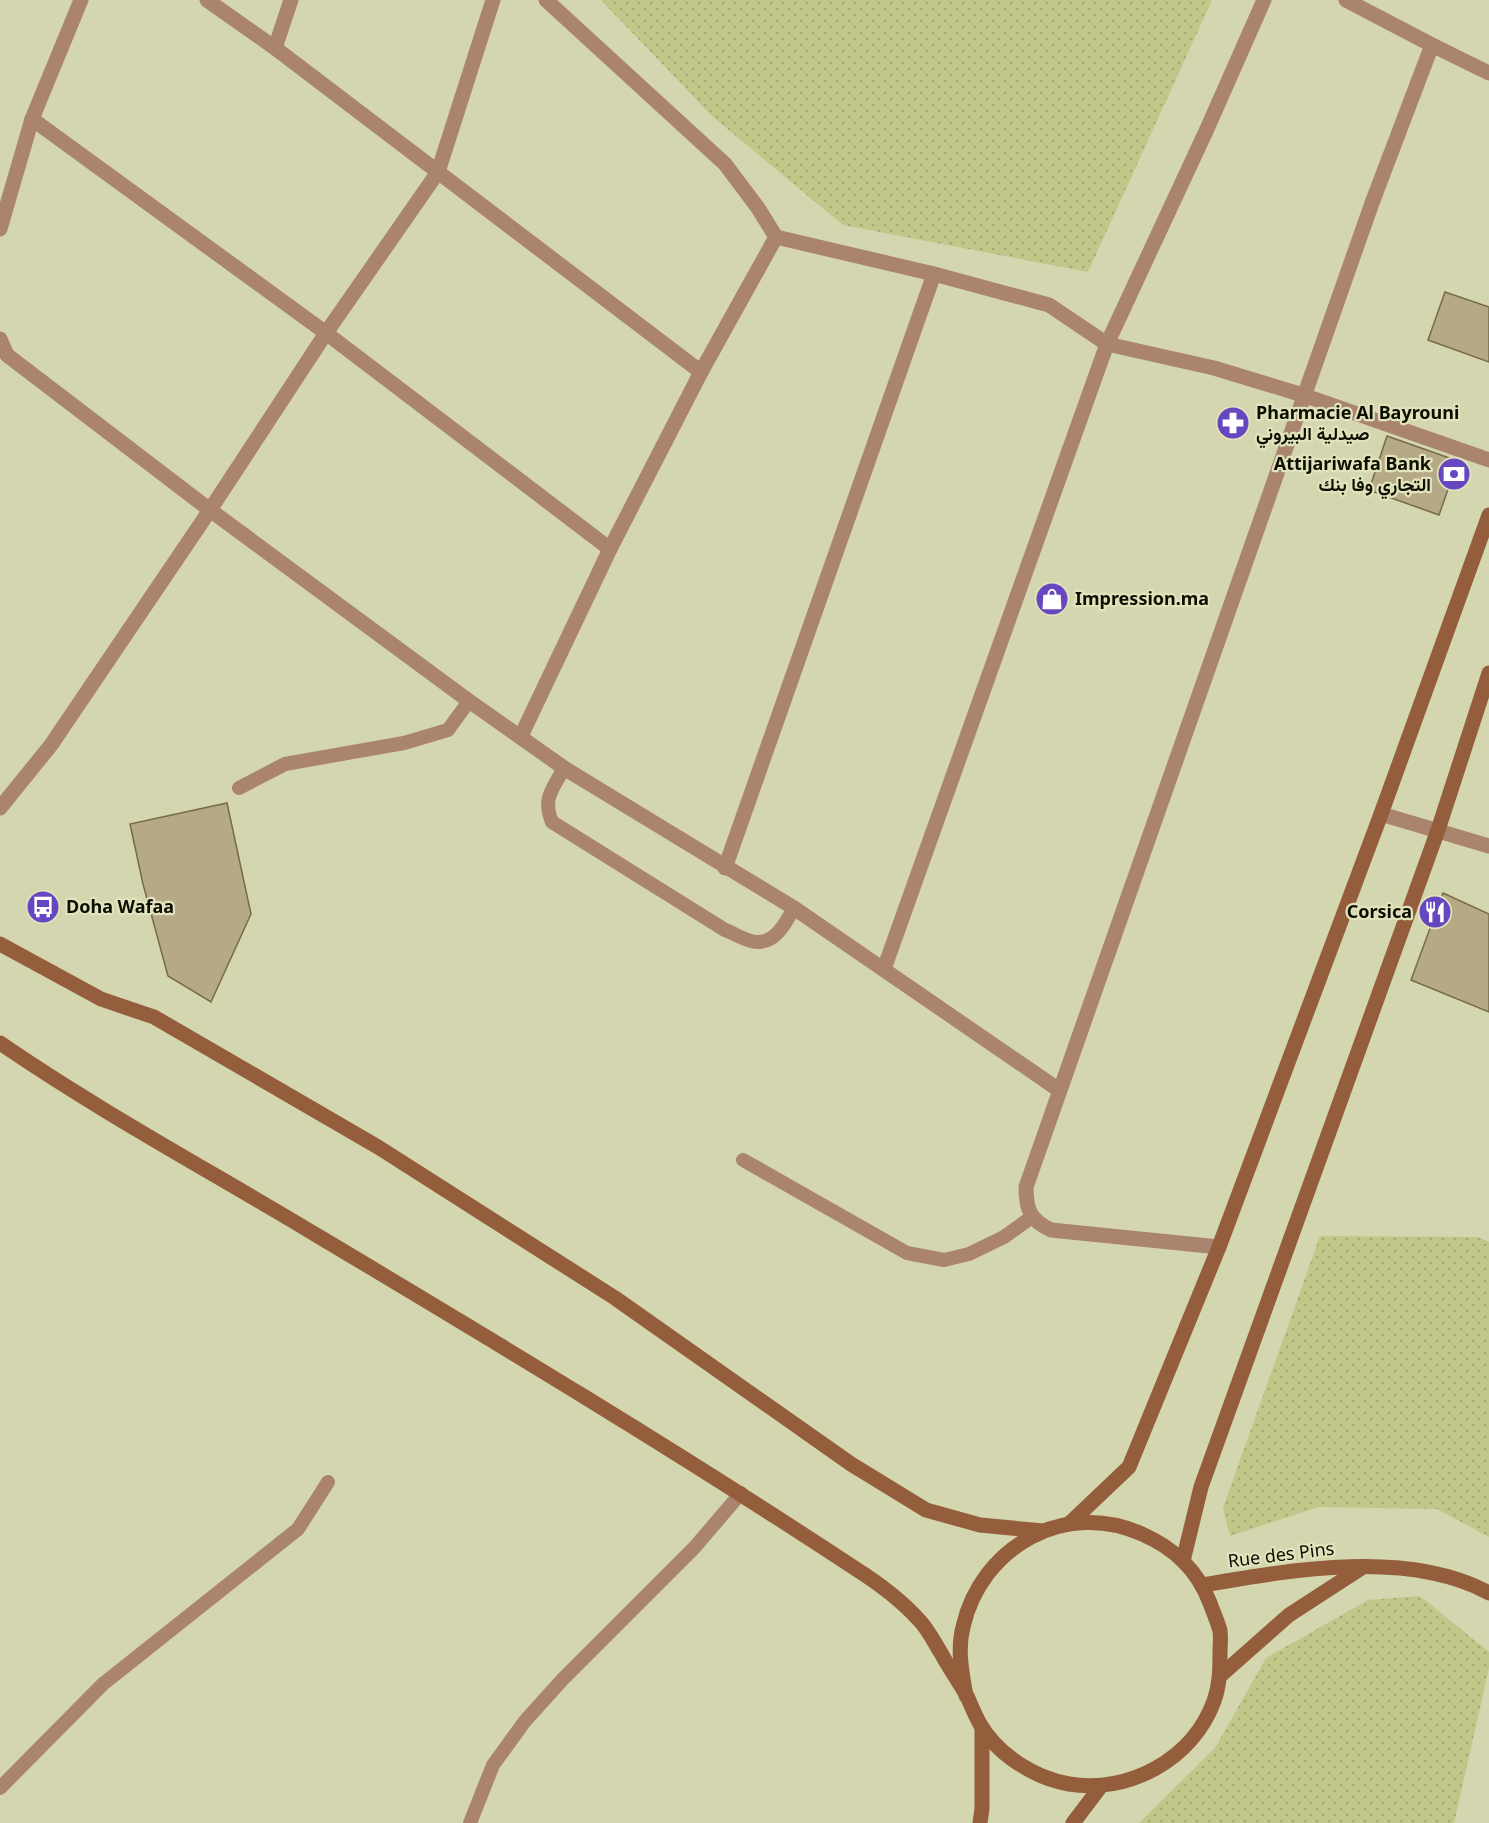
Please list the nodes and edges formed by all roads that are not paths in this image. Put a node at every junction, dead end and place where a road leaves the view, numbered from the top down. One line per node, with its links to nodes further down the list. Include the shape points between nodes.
1 (81, 0): 11 (street)
2 (207, 0): 9 (street)
3 (291, 0): 9 (street)
4 (494, 0): 12 (street)
5 (546, 0): 14 (street, via 725,164)
6 (1264, 0): 18 (street)
7 (1346, 0): 8 (street)
8 (1432, 45): 10 (street); 21 (street)
9 (275, 48): 12 (street)
10 (1489, 73)
11 (32, 119): 13 (street); 16 (street)
12 (438, 172): 16 (street); 20 (street)
13 (0, 229)
14 (776, 237): 15 (street); 20 (street)
15 (934, 274): 18 (street, via 1049,305); 35 (street)
16 (326, 333): 23 (street); 25 (street)
17 (0, 339): 19 (street)
18 (1107, 344): 21 (street, via 1214,368); 38 (street)
19 (4, 352): 23 (street)
20 (701, 372): 25 (street)
21 (1304, 395): 22 (street); 40 (street)
22 (1489, 460)
23 (210, 510): 27 (street); 31 (street, via 51,745)
24 (1489, 514): 32 (main road)
25 (610, 549): 28 (street)
26 (1489, 673): 33 (main road)
27 (469, 701): 28 (street); 30 (lane, via 448,730 404,743 285,764)
28 (521, 736): 29 (street)
29 (564, 768): 35 (street); 36 (lane, via 549,796 547,810 552,822 725,930 756,942 769,940)
30 (239, 788)
31 (0, 808)
32 (1381, 814): 33 (street); 43 (main road)
33 (1438, 830): 34 (street); 48 (main road, via 1201,1487)
34 (1489, 846)
35 (725, 868): 36 (street)
36 (794, 908): 38 (street)
37 (0, 944): 47 (main road, via 100,999 154,1017 378,1147 615,1298 851,1464 926,1510 980,1525)
38 (884, 969): 40 (street)
39 (0, 1043): 45 (main road, via 59,1083)
40 (1059, 1090): 42 (street, via 1026,1187 1026,1203)
41 (743, 1160): 42 (lane, via 907,1253 944,1260 969,1254 1004,1237)
42 (1032, 1217): 43 (street, via 1051,1230)
43 (1219, 1247): 46 (main road, via 1129,1467)
44 (328, 1482): 56 (lane, via 298,1529 103,1684)
45 (741, 1493): 53 (main road, via 875,1581 921,1622); 57 (lane, via 694,1548 525,1721 493,1765)
46 (1069, 1524): 47 (main road); 48 (main road, via 1100,1522 1130,1528 1159,1541)
47 (1043, 1531): 53 (main road, via 1013,1547 989,1570 972,1598 962,1630 960,1663)
48 (1183, 1561): 50 (main road)
49 (1365, 1566): 50 (main road, Rue des Pins, via 1262,1575); 51 (main road, Rue des Pins, via 1408,1568 1471,1583); 52 (main road, Rue des Pins, via 1289,1615)
50 (1203, 1585): 52 (main road, via 1220,1629)
51 (1489, 1593)
52 (1220, 1676): 55 (main road, via 1213,1703 1200,1728 1182,1749 1135,1778)
53 (966, 1696): 54 (main road)
54 (982, 1728): 55 (main road, via 1005,1753 1034,1773 1066,1784); 58 (main road)
55 (1101, 1786): 59 (main road)
56 (0, 1788)
57 (470, 1823)
58 (980, 1823)
59 (1073, 1823)

